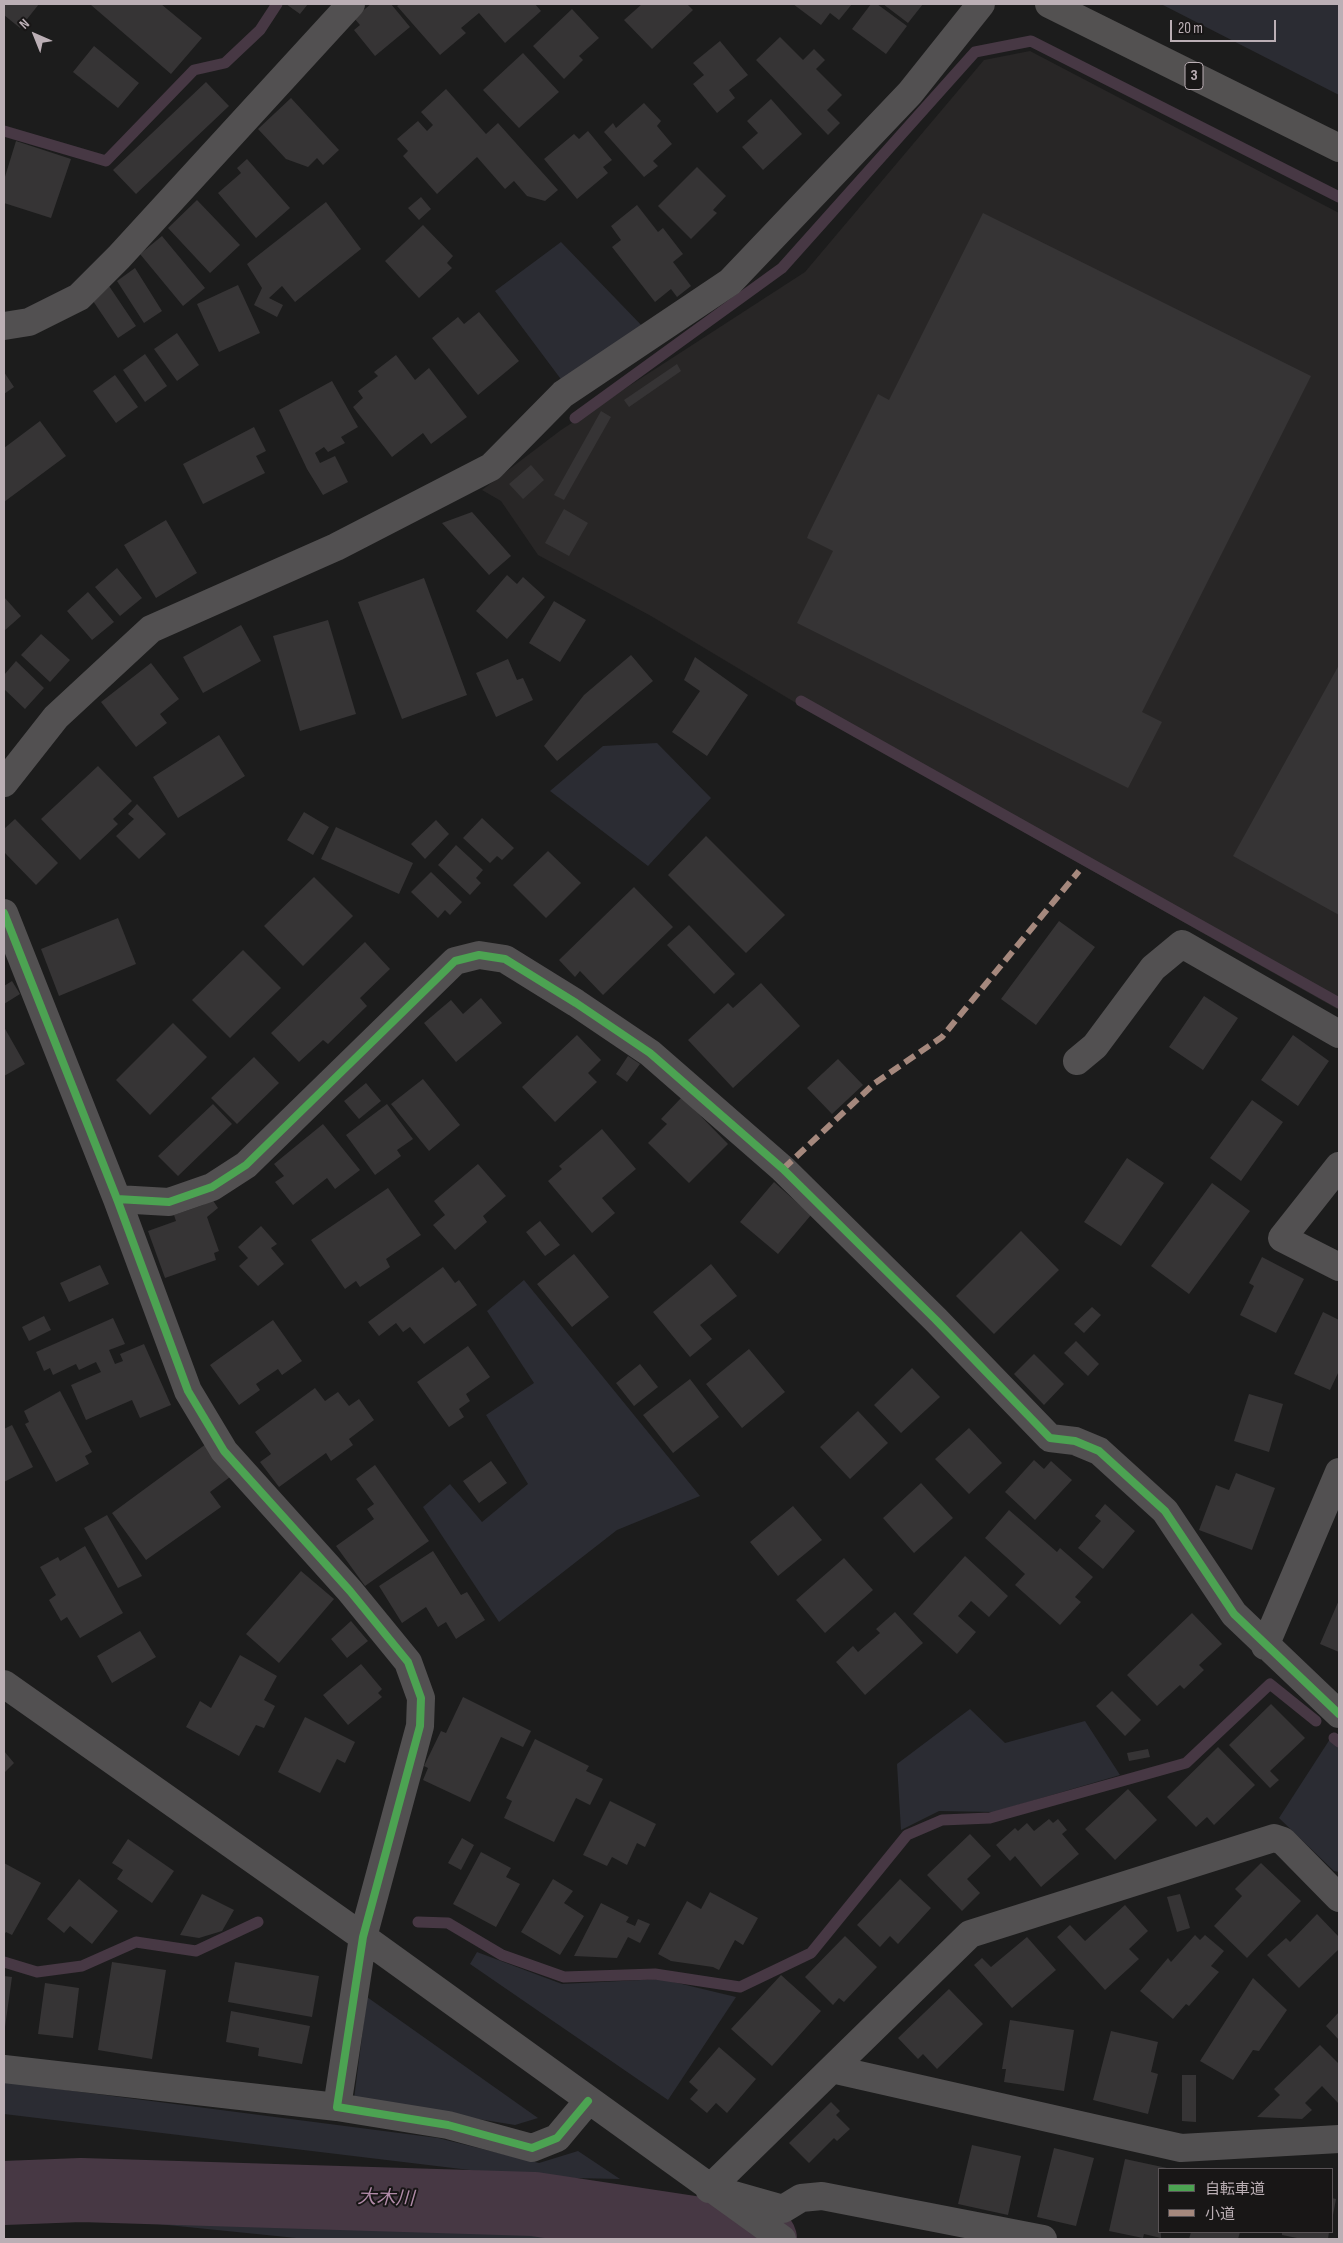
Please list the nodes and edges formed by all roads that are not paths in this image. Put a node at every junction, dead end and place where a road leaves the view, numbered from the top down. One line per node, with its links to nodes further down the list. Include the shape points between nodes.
1 (351, 4): 5 (street, via 79,297 29,322)
2 (981, 4): 6 (street, via 910,93 730,282 563,394 491,467 336,547 151,629 56,717)
3 (1049, 4): 4 (highway, 3)
4 (1339, 148)
5 (4, 326)
6 (4, 783)
7 (4, 913): 11 (street)
8 (1339, 1034): 9 (street, via 1182,944 1153,968 1095,1046)
9 (1077, 1061)
10 (1339, 1166): 12 (street, via 1282,1238)
11 (117, 1199): 14 (street, via 169,1202 212,1187 246,1165 455,962 479,955 504,959 650,1054 783,1169 1050,1438 1075,1441 1099,1451 1164,1511 1234,1614); 18 (street, via 188,1391 224,1451 350,1591 408,1662 421,1698 420,1726)
12 (1339, 1267)
13 (1339, 1472): 14 (street)
14 (1265, 1646): 16 (street)
15 (4, 1684): 18 (street)
16 (1339, 1714)
17 (1339, 1898): 19 (street, via 1283,1841 1274,1838 970,1934)
18 (363, 1937): 21 (street); 22 (street)
19 (832, 2068): 23 (street, via 1181,2148); 24 (street)
20 (4, 2069): 22 (street)
21 (588, 2101): 22 (street, via 557,2138 532,2148 448,2125); 24 (street)
22 (337, 2107)
23 (1339, 2139)
24 (710, 2189): 25 (street); 26 (street, via 782,2209 801,2198 822,2196)
25 (782, 2239)
26 (1043, 2239)

